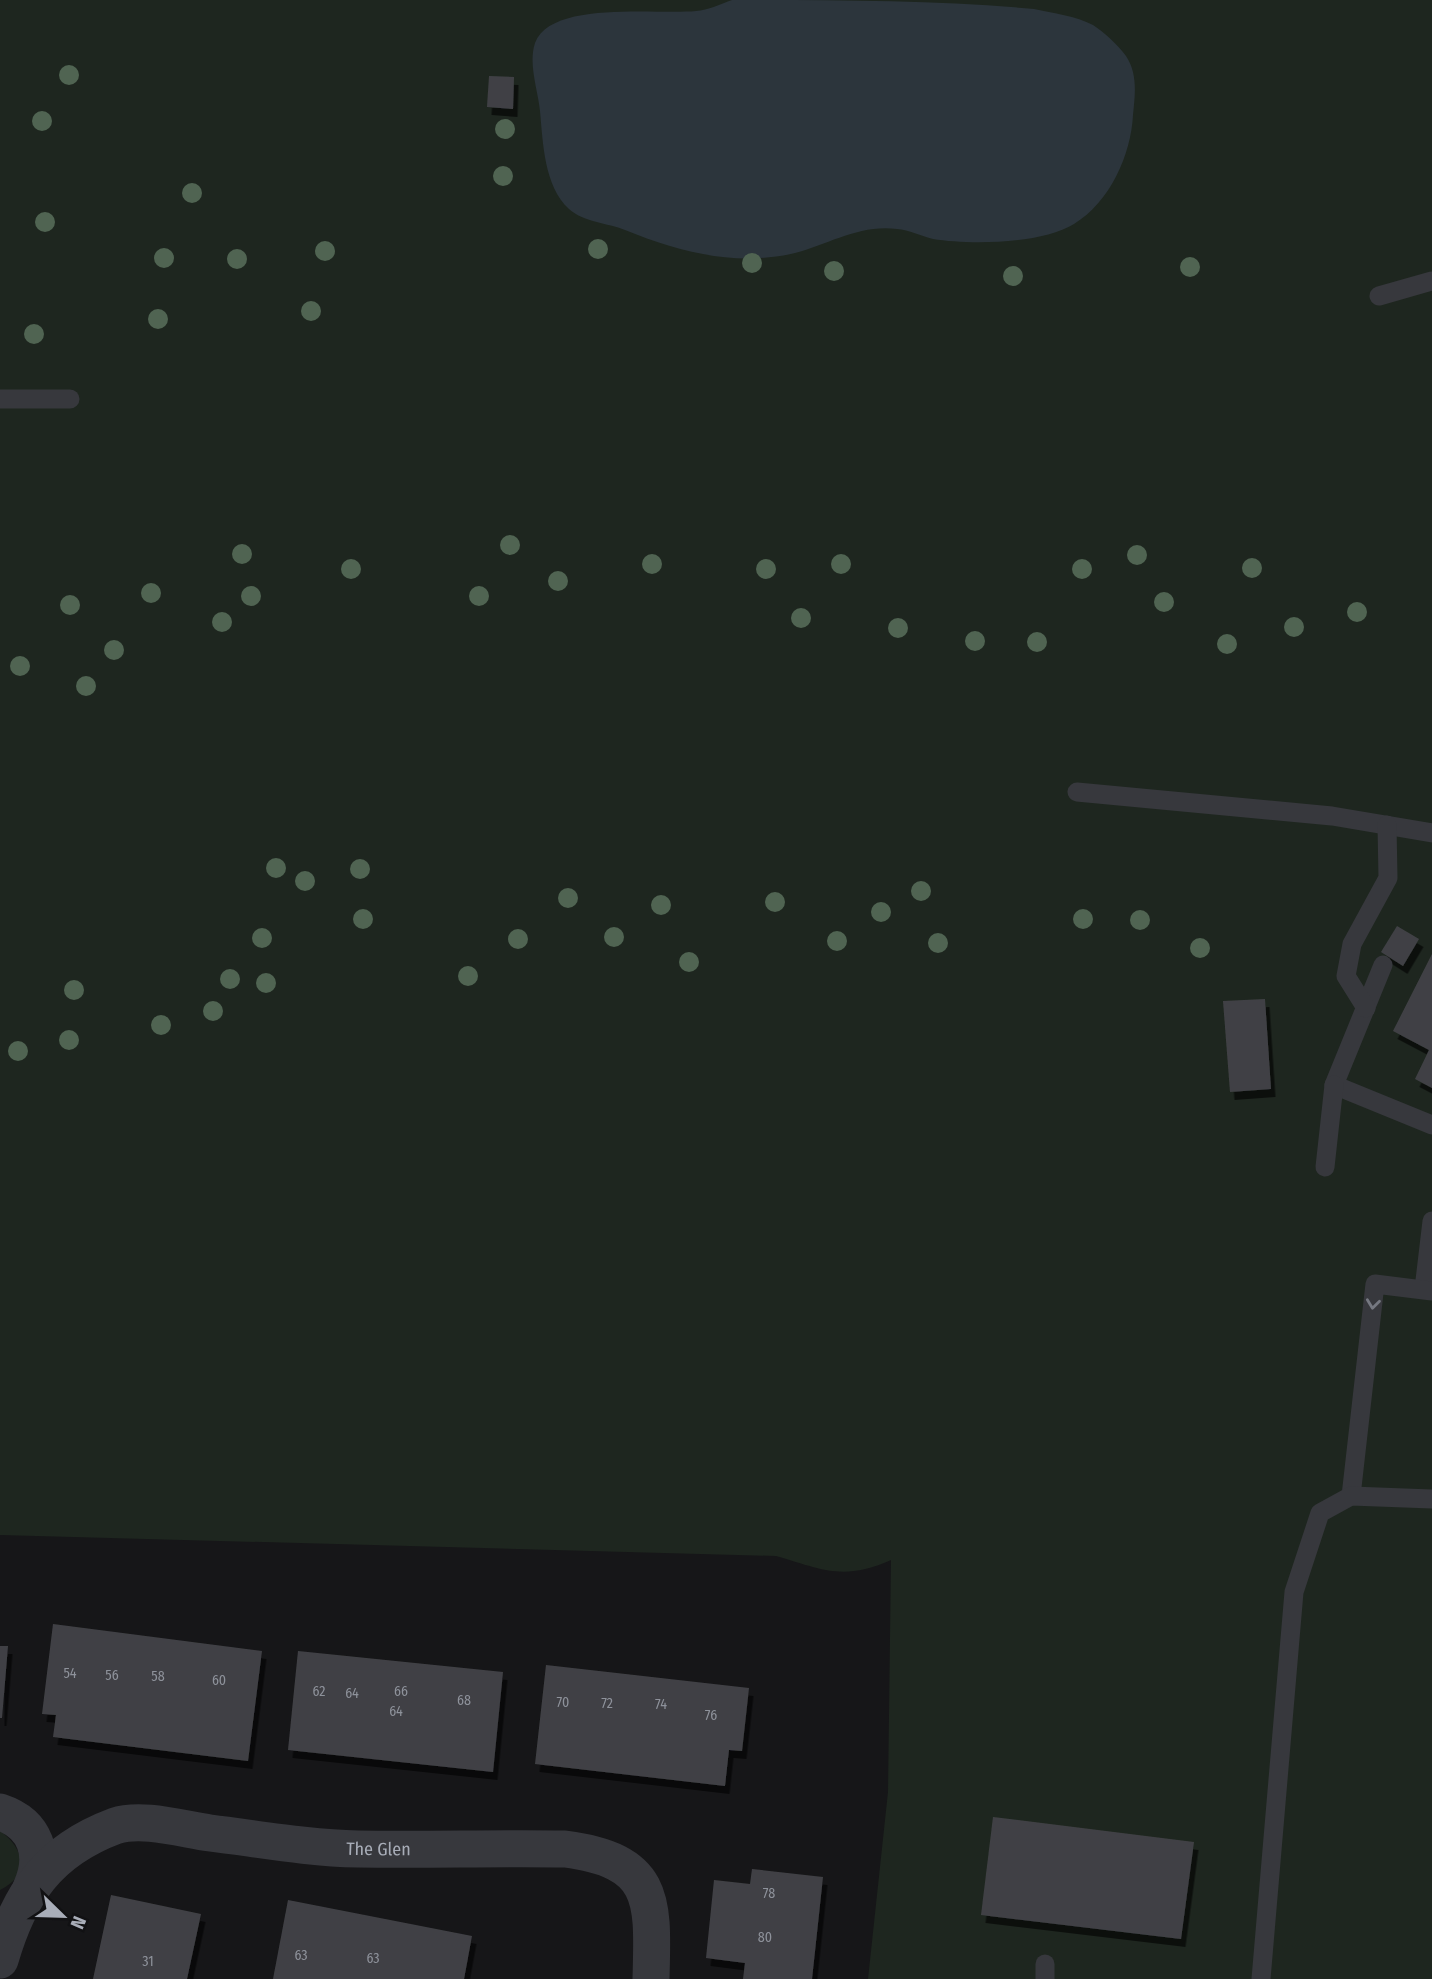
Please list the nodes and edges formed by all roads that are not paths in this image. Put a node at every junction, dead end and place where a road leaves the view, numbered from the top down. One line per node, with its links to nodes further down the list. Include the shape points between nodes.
1 (1432, 281): 2 (lane)
2 (1380, 296)
3 (0, 399): 4 (lane)
4 (70, 399)
5 (1077, 792): 6 (lane)
6 (1387, 825): 7 (lane); 9 (lane, via 1388,878 1352,944 1346,976)
7 (1432, 832)
8 (1383, 965): 9 (lane)
9 (1366, 1008): 10 (lane)
10 (1334, 1085): 11 (lane); 12 (lane)
11 (1432, 1125)
12 (1325, 1167)
13 (1432, 1221): 14 (lane)
14 (1428, 1290): 15 (lane, one-way to 15, via 1375,1284)
15 (1351, 1496): 16 (lane); 22 (lane, via 1320,1513 1294,1592)
16 (1432, 1496)
17 (0, 1812): 18 (street, The Glen, via 14,1817 36,1841 38,1866)
18 (30, 1889): 19 (street, The Glen); 20 (street, The Glen, via 10,1926); 21 (street, The Glen, via 48,1864 118,1825 148,1824 356,1849 598,1853 625,1865 640,1883 653,1914)
19 (0, 1908)
20 (0, 1960)
21 (651, 1979)
22 (1261, 1979)

